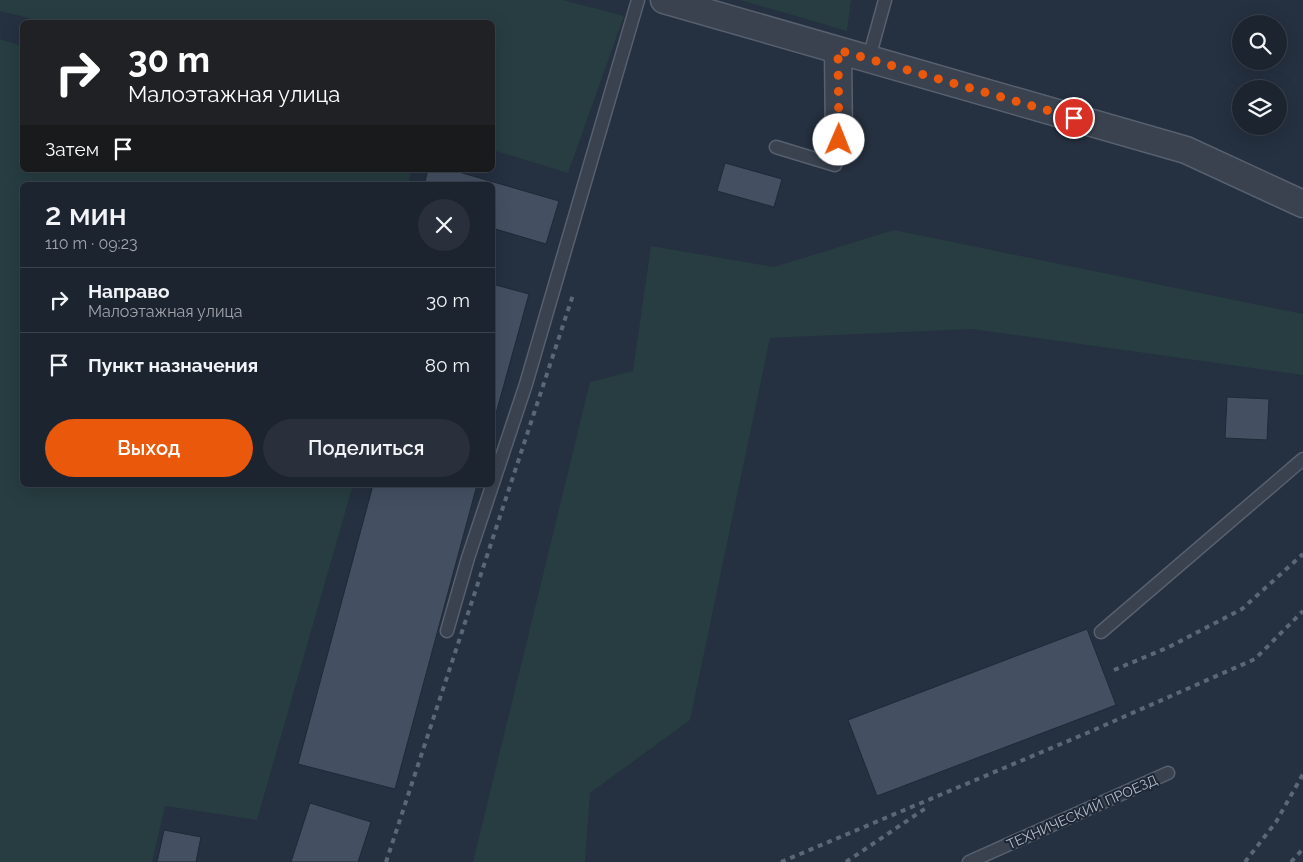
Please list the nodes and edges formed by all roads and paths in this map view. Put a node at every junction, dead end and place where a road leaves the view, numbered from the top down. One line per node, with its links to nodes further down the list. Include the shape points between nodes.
1 (638, 0): 10 (lane, via 526,384)
2 (664, 0): 4 (street)
3 (884, 0): 5 (lane)
4 (838, 50): 5 (street); 6 (street)
5 (870, 58): 8 (street, via 1186,150)
6 (839, 140): 7 (lane, via 835,165)
7 (776, 147)
8 (1303, 204)
9 (1303, 459): 13 (lane)
10 (495, 477)
11 (492, 487): 12 (lane)
12 (447, 632)
13 (1101, 632)
14 (1168, 773): 15 (lane, ТЕХНИЧЕСКИЙ ПРОЕЗД)
15 (969, 862)

